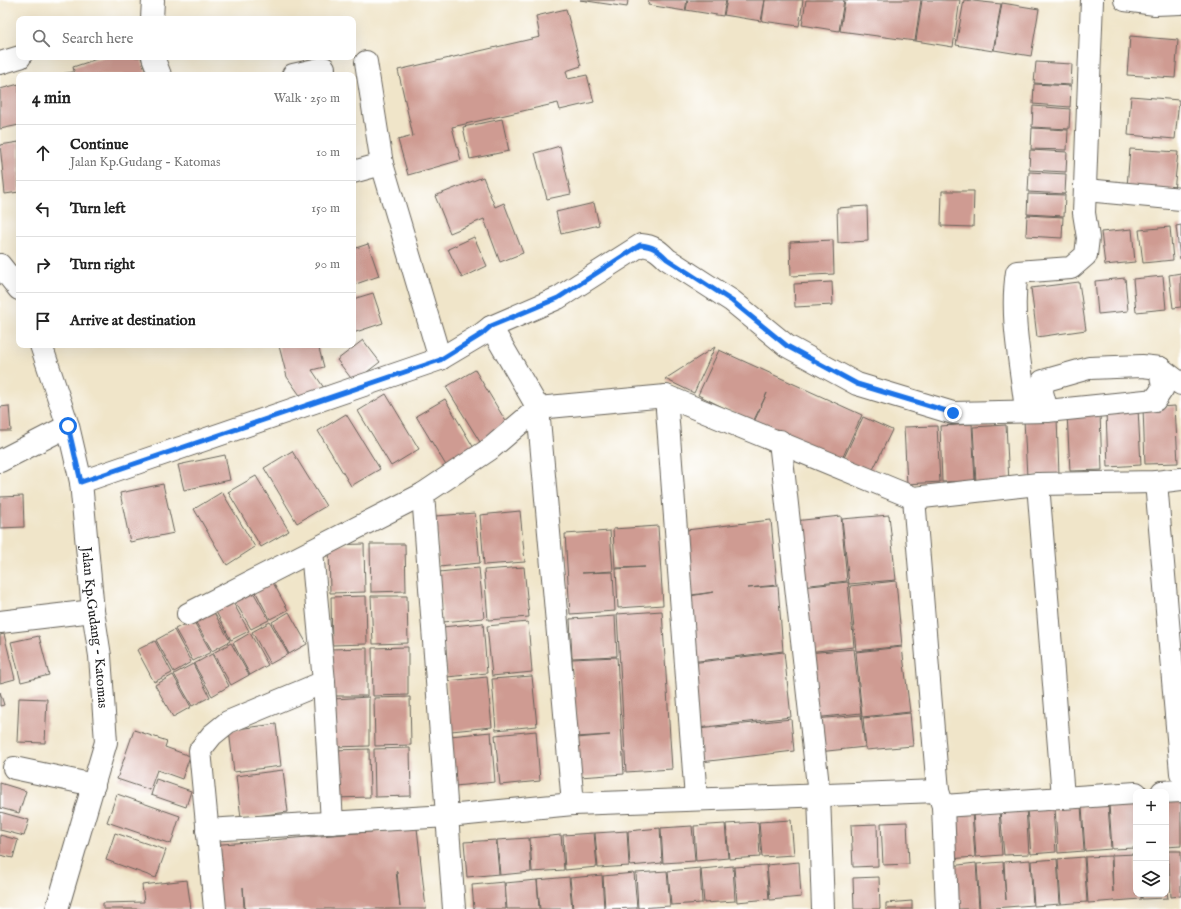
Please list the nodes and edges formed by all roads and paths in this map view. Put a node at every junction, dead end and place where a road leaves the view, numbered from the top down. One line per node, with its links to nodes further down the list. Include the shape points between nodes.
1 (153, 0): 5 (street)
2 (1092, 0): 15 (street)
3 (1125, 0): 4 (street, via 1155,4)
4 (1181, 3)
5 (152, 16)
6 (16, 58): 9 (street)
7 (154, 60): 11 (street)
8 (366, 62): 13 (street)
9 (0, 63)
10 (324, 68): 12 (street)
11 (159, 72)
12 (306, 72)
13 (382, 164): 14 (street); 21 (street)
14 (356, 171)
15 (1086, 190): 16 (street); 26 (street, via 1086,255 1071,268 1017,272 1016,317)
16 (1181, 199)
17 (8, 267): 18 (street)
18 (16, 283)
19 (491, 326): 21 (street); 25 (street); 26 (street, via 558,298 627,252 640,245 650,245 732,301 787,346 857,384 953,413)
20 (42, 348): 28 (street, Jalan Kp.Gudang - Katomas)
21 (440, 360): 32 (street)
22 (1160, 368): 23 (street); 27 (street, via 1163,388 1155,400); 27 (street, via 1089,368 1043,381 1042,392)
23 (1181, 384)
24 (666, 396): 25 (street); 29 (street); 51 (street)
25 (538, 408): 35 (street, via 490,449); 52 (street)
26 (1026, 410): 27 (street)
27 (1047, 411)
28 (68, 426): 30 (street); 32 (street, Jalan Kp.Gudang - Katomas)
29 (780, 441): 36 (street); 48 (street)
30 (0, 461)
31 (1181, 480): 33 (street)
32 (81, 482): 38 (street, Jalan Kp.Gudang - Katomas)
33 (1156, 482): 34 (street); 43 (street)
34 (1038, 484): 36 (street); 49 (street)
35 (423, 494): 37 (street); 53 (street)
36 (914, 498): 50 (street)
37 (312, 551): 39 (street); 41 (street)
38 (93, 611): 40 (street); 44 (street, Jalan Kp.Gudang - Katomas, via 100,656 106,742)
39 (188, 614)
40 (0, 622)
41 (324, 682): 54 (street); 55 (street, via 228,722 212,735 200,750)
42 (14, 768): 44 (street)
43 (1181, 773)
44 (94, 785): 56 (street, Jalan Kp.Gudang - Katomas)
45 (1181, 791): 46 (street)
46 (1169, 792)
47 (1133, 793): 49 (street)
48 (819, 795): 50 (street); 51 (street); 59 (street)
49 (1062, 797): 50 (street)
50 (941, 798): 60 (street)
51 (696, 799): 52 (street)
52 (573, 804): 53 (street)
53 (448, 816): 54 (street); 58 (street)
54 (332, 823): 55 (street)
55 (207, 830): 57 (street)
56 (56, 909)
57 (215, 909)
58 (454, 909)
59 (824, 909)
60 (947, 909)

